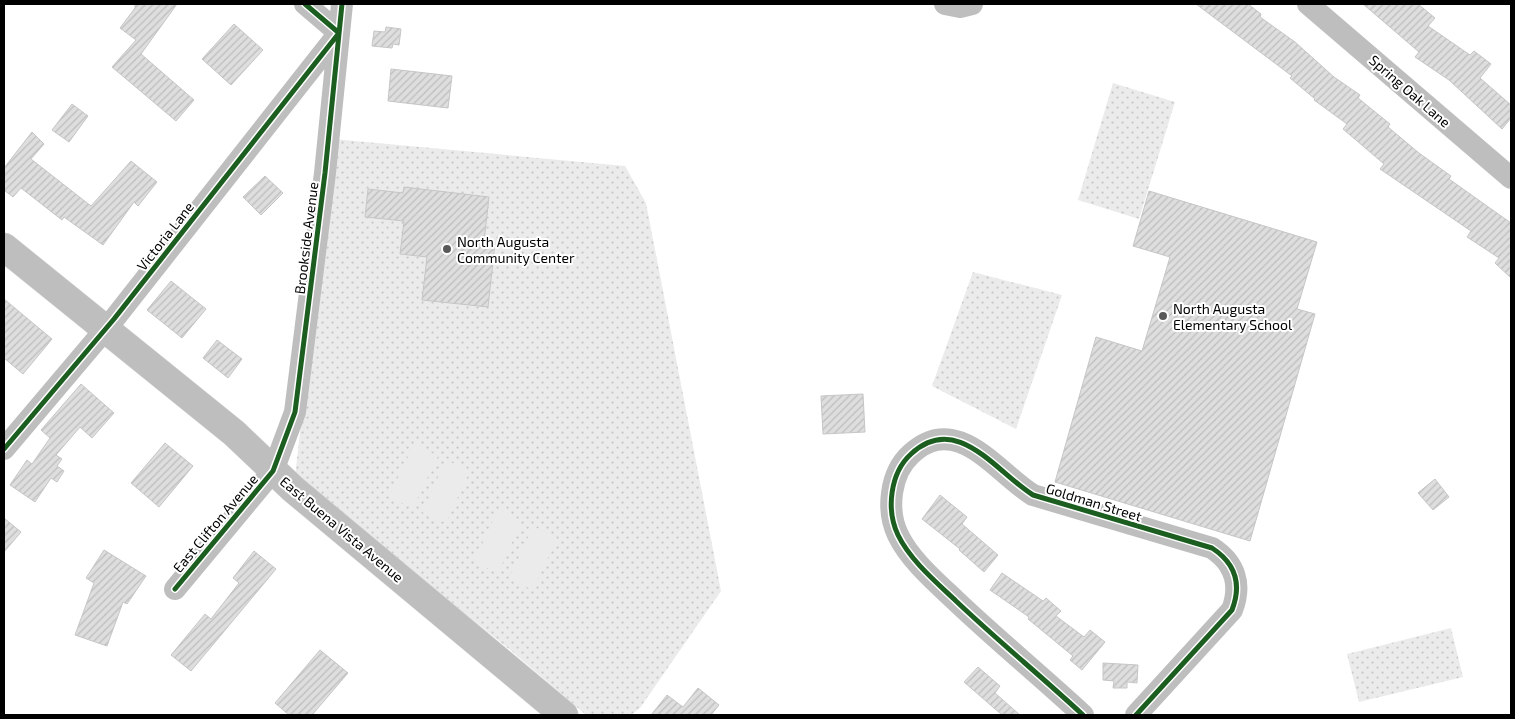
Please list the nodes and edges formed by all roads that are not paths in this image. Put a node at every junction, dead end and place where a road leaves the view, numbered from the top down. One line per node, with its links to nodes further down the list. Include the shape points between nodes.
1 (305, 4): 6 (street)
2 (342, 4): 6 (street, Brookside Avenue)
3 (945, 4): 4 (street, via 954,7)
4 (972, 4)
5 (1308, 4): 7 (street, Spring Oak Lane)
6 (339, 33): 9 (street, Victoria Lane); 11 (street, Brookside Avenue, via 295,412)
7 (1511, 178)
8 (4, 247): 9 (main road, East Buena Vista Avenue)
9 (106, 330): 10 (street, Victoria Lane); 11 (main road, East Buena Vista Avenue, via 234,433)
10 (4, 449)
11 (273, 471): 12 (street, East Clifton Avenue); 13 (main road, East Buena Vista Avenue)
12 (175, 589)
13 (564, 715)
14 (1082, 715): 15 (street, Goldman Street, via 931,577 902,544 892,511 894,483 903,464 918,448 937,439 960,442 983,453 1033,495 1212,548 1228,561 1236,580 1236,600 1232,610)
15 (1136, 715)

